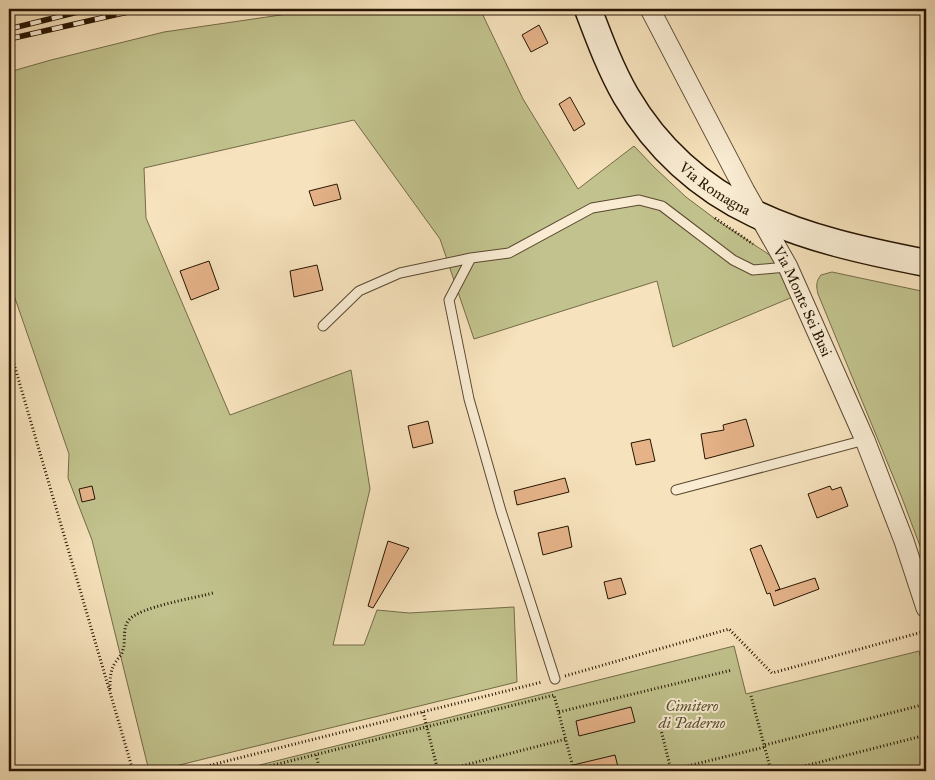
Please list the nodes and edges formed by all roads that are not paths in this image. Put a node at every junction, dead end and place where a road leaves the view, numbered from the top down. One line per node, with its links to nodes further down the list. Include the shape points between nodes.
1 (588, 9): 3 (main road, Via Romagna, via 618,82 655,138 678,163 708,187)
2 (650, 9): 3 (street, Via Monte Sei Busi)
3 (760, 218): 5 (main road, Via Romagna, via 828,242); 6 (street, Via Monte Sei Busi)
4 (471, 258): 6 (lane, via 509,253 592,208 639,200 662,206 733,260 753,270); 7 (lane, via 400,273 359,291); 11 (lane, via 449,300 469,399)
5 (926, 263)
6 (788, 267): 8 (street, Via Monte Sei Busi)
7 (323, 326)
8 (865, 440): 9 (lane); 10 (street, Via Monte Sei Busi)
9 (676, 490)
10 (926, 608)
11 (554, 679)

